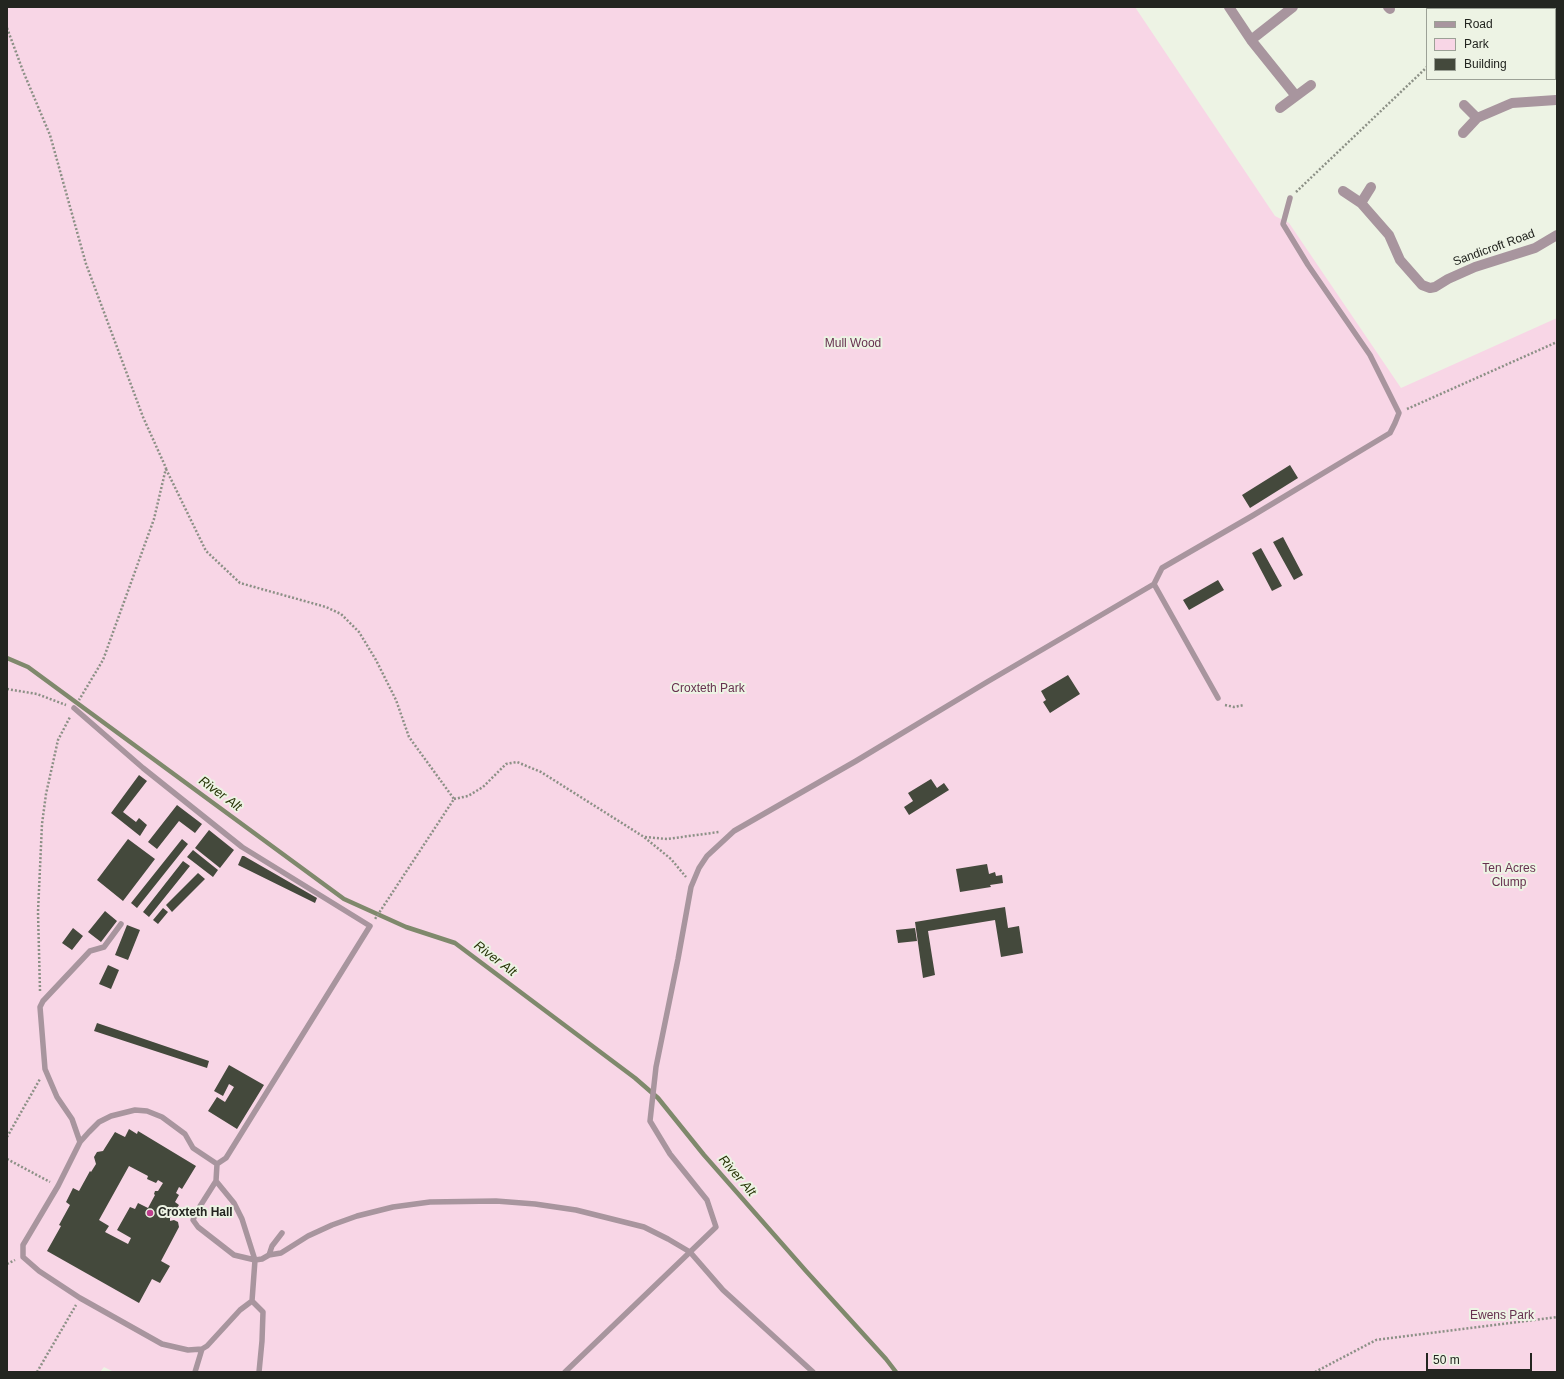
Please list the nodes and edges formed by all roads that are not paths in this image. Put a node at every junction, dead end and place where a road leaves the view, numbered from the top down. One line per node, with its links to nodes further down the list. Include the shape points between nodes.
1 (1229, 7): 3 (street)
2 (1293, 7): 3 (street)
3 (1250, 40): 5 (street)
4 (1311, 85): 5 (street)
5 (1296, 96): 8 (street)
6 (1557, 100): 9 (street, via 1512,104)
7 (1464, 106): 9 (street)
8 (1280, 108)
9 (1477, 118): 10 (street)
10 (1463, 133)
11 (1371, 187): 14 (street)
12 (1343, 191): 14 (street, Sandicroft Road)
13 (1290, 198): 16 (lane, via 1283,224 1370,355 1399,413 1390,433 1162,568)
14 (1361, 204): 15 (street, Sandicroft Road, via 1389,235 1400,260 1422,285 1430,288 1435,288 1475,267 1535,248)
15 (1557, 235)
16 (1154, 584): 17 (lane); 24 (lane, via 734,831 707,856 691,887 656,1067 650,1121 670,1154 707,1200 716,1228)
17 (1218, 698)
18 (75, 708): 21 (lane, via 143,768 242,847 370,926 226,1158)
19 (122, 924): 20 (lane, via 104,947 90,951 40,1007 45,1070 57,1097 72,1119)
20 (80, 1142): 21 (lane, via 100,1122 111,1116 135,1110 147,1111 162,1117 185,1134 193,1148); 28 (lane, via 23,1246 23,1257 39,1271 80,1298 162,1344 188,1350)
21 (217, 1164): 22 (lane)
22 (216, 1181): 26 (lane, via 234,1203); 26 (lane, via 193,1220 198,1227 234,1255)
23 (282, 1233): 25 (lane)
24 (690, 1252): 25 (lane, via 644,1227 576,1210 535,1204 462,1201 393,1207 357,1216 314,1234 282,1253); 31 (lane); 32 (lane, via 724,1290)
25 (269, 1255): 26 (lane)
26 (255, 1260): 27 (lane)
27 (252, 1301): 28 (lane); 30 (lane, via 263,1312)
28 (202, 1349): 29 (lane)
29 (195, 1372)
30 (259, 1372)
31 (565, 1372)
32 (813, 1372)

